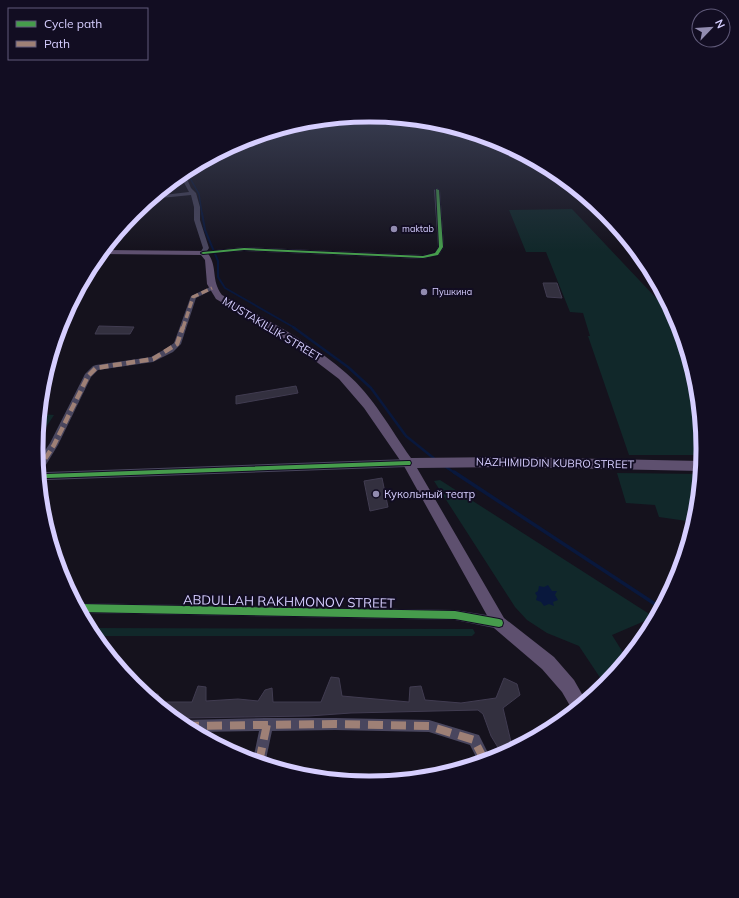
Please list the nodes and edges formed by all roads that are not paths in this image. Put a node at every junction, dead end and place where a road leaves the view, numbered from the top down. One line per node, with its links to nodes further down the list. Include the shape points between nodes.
1 (185, 180): 3 (street)
2 (437, 190): 6 (street, via 441,247 436,254 423,257 244,249)
3 (193, 193): 4 (street); 6 (street, via 197,207 196,220)
4 (163, 197)
5 (109, 252): 6 (main road)
6 (206, 253): 7 (main road, MUSTAKILLIK STREET, via 210,260 209,280)
7 (212, 288): 8 (street, via 193,297 177,344 170,350 153,359 96,368 88,376 58,438); 9 (main road, MUSTAKILLIK STREET, via 219,297 297,342 343,376 368,405)
8 (44, 461)
9 (408, 463): 10 (main road, NAZHIMIDDIN KUBRO STREET); 11 (street); 13 (main road, MUSTAKILLIK STREET)
10 (695, 466)
11 (45, 477)
12 (85, 608): 13 (street, ABDULLAH RAKHMONOV STREET, via 455,615)
13 (498, 623): 14 (main road, MUSTAKILLIK STREET, via 548,663)
14 (577, 701)
15 (267, 724): 16 (street); 17 (street, via 429,726 474,740); 18 (street)
16 (197, 726)
17 (482, 755)
18 (260, 756)

